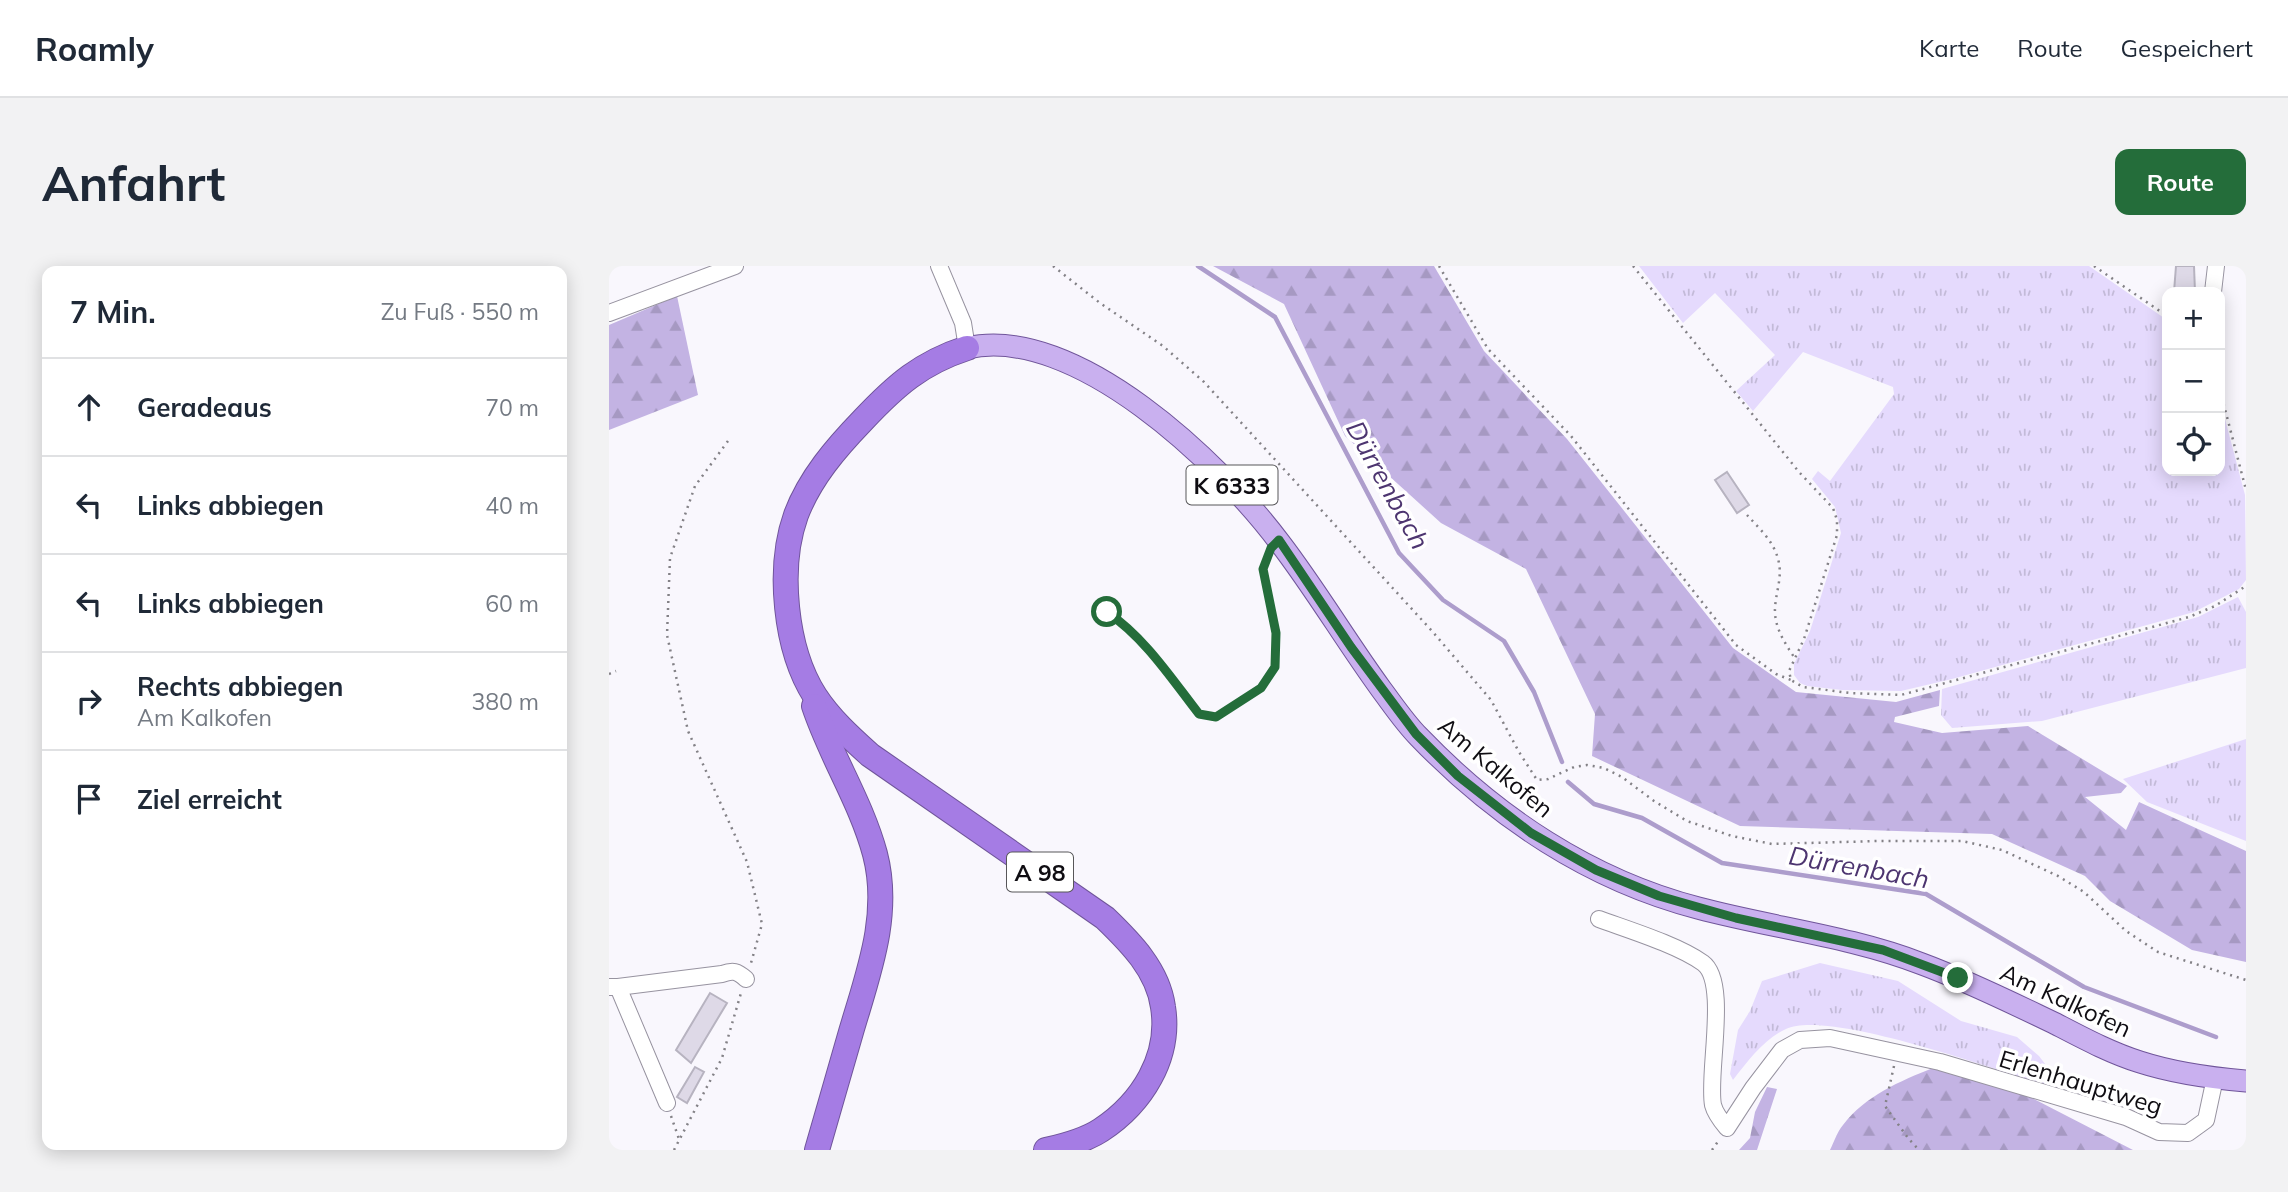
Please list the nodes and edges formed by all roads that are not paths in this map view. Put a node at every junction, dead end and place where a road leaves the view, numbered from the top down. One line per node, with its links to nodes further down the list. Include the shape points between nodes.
1 (735, 266): 5 (street)
2 (939, 266): 6 (street, via 963,323)
3 (2216, 266): 4 (street)
4 (2214, 287)
5 (609, 313)
6 (967, 348): 7 (highway, A 98, via 931,362 904,381 856,427 816,476 796,516 786,565 791,635); 11 (main road, Am Kalkofen / K 6333, via 981,345 1051,354 1083,368 1169,428 1216,469 1279,540 1416,734 1458,776 1531,833 1596,870 1659,896 1883,950 1978,987 2137,1062)
7 (803, 672): 14 (highway, A 98, via 822,730 863,816 880,884 874,955); 15 (highway, A 98, via 832,718 870,755 1105,918 1143,958 1163,1005 1164,1031 1160,1057 1146,1086 1130,1107 1100,1131)
8 (1599, 919): 11 (street, Erlenhauptweg, via 1706,965 1716,1002 1713,1107 1727,1128 1782,1050 1800,1040 1830,1038 1940,1062 2126,1117 2159,1132 2188,1133 2206,1120)
9 (746, 979): 10 (street, via 732,971)
10 (614, 987): 13 (street)
11 (2215, 1078): 12 (main road, Am Kalkofen / K 6333)
12 (2246, 1081)
13 (667, 1102)
14 (817, 1150)
15 (1046, 1150)

